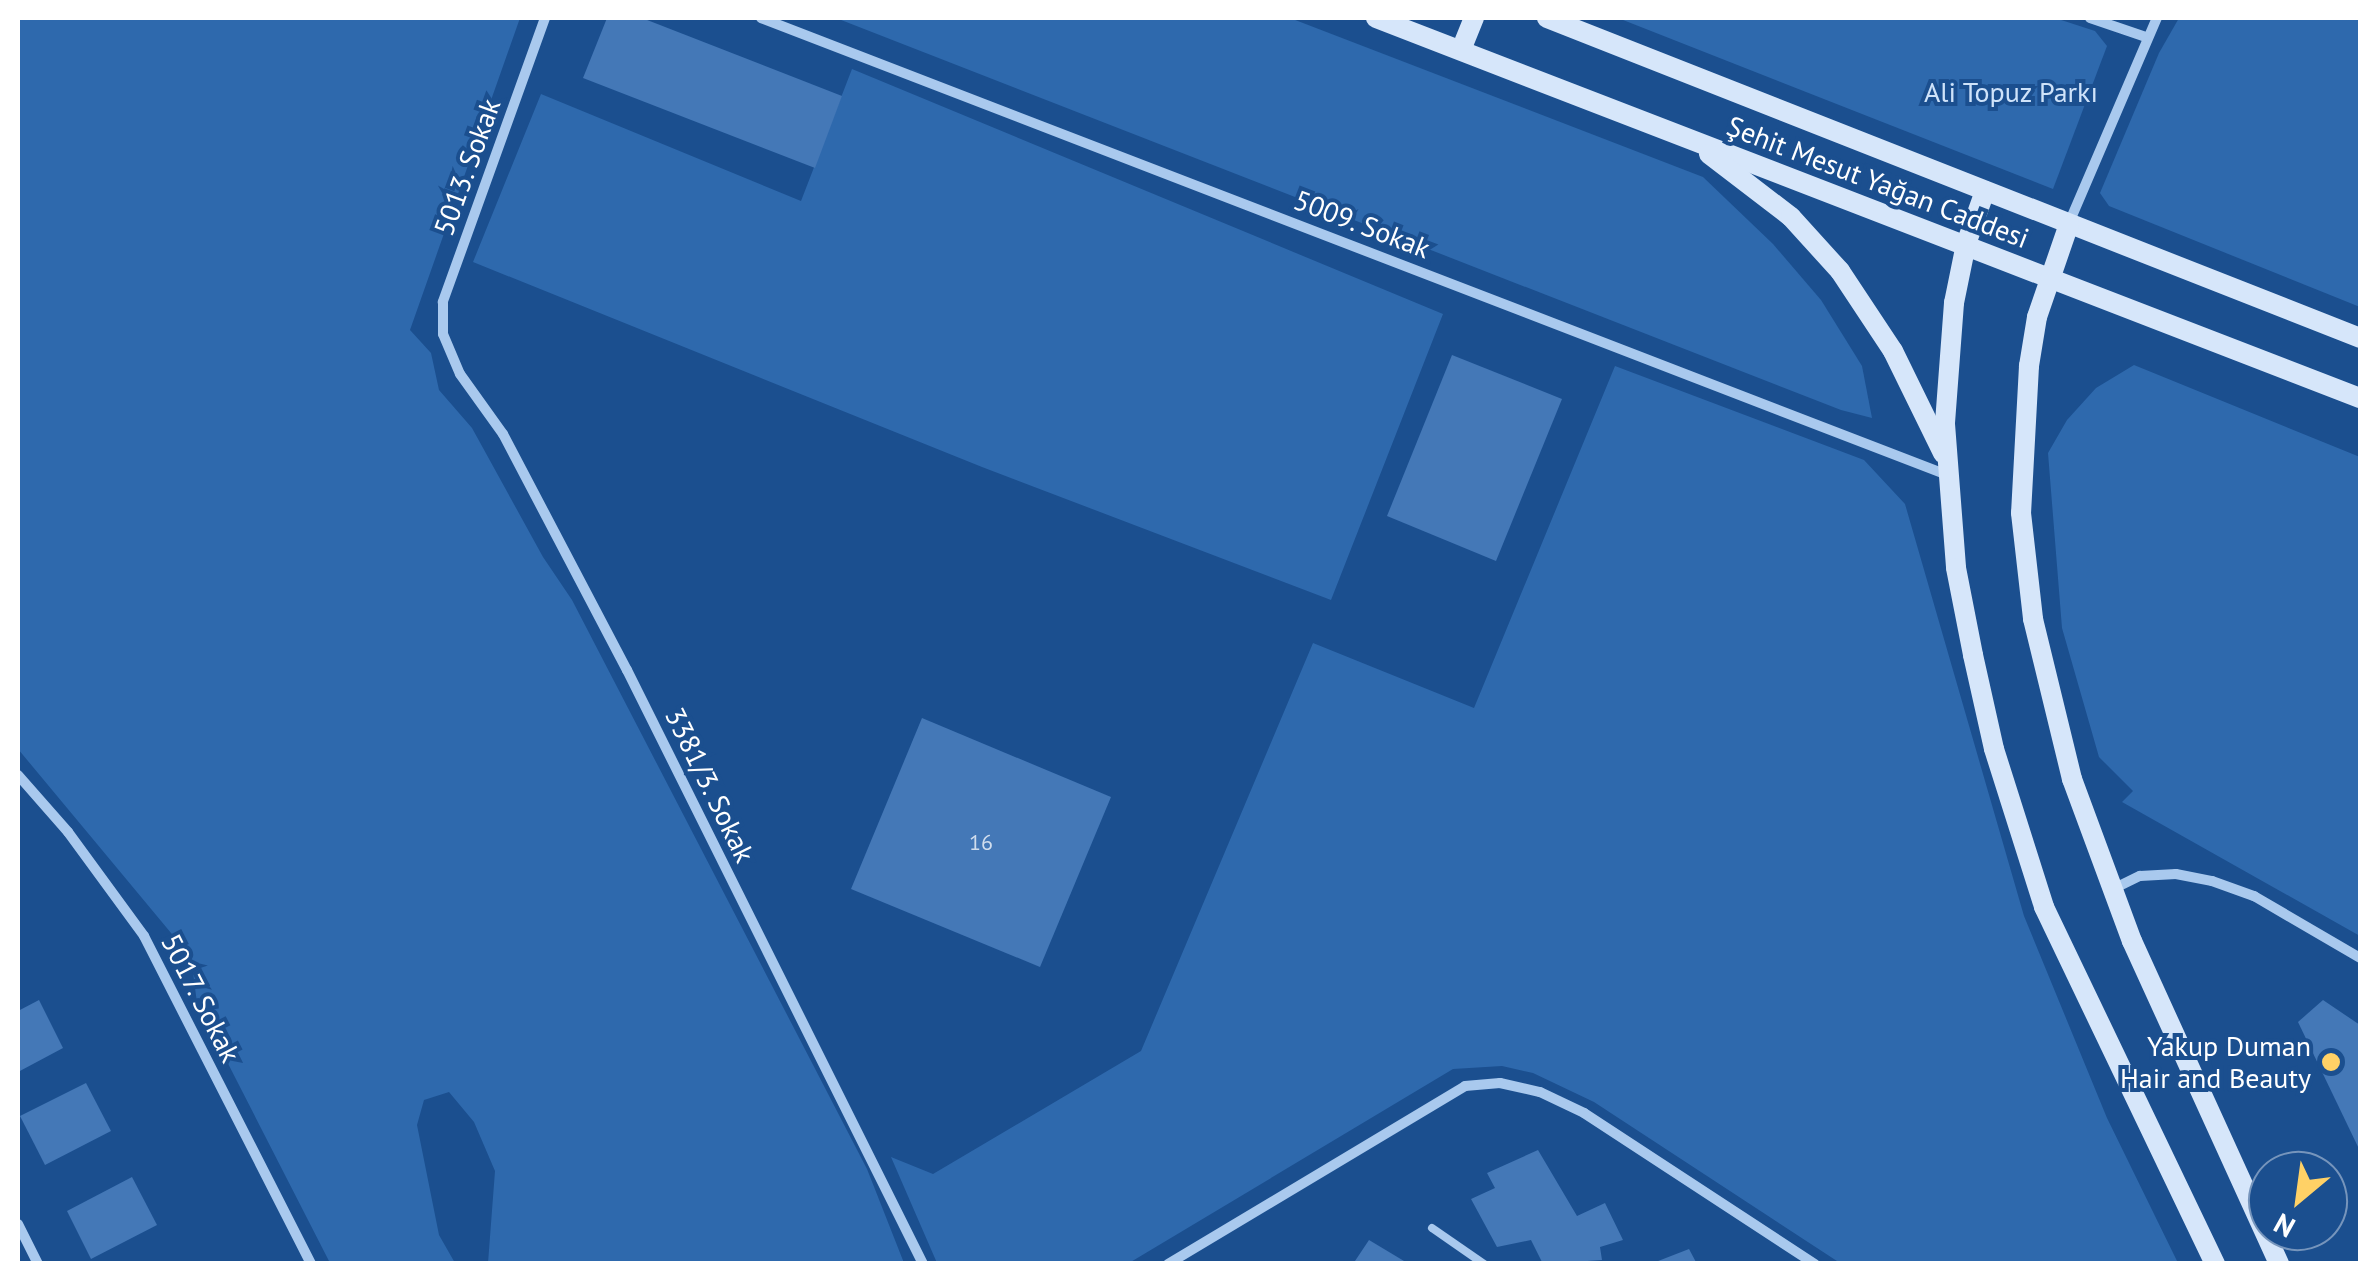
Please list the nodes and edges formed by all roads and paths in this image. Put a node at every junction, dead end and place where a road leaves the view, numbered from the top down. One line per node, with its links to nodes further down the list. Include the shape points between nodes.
1 (545, 18): 15 (street, 5013. Sokak, via 443,302)
2 (760, 18): 18 (street, 5009. Sokak)
3 (1474, 18): 9 (main road)
4 (1547, 18): 11 (main road, Şehit Mesut Yağan Caddesi)
5 (2090, 18): 8 (street)
6 (2156, 18): 8 (street)
7 (1382, 19): 9 (main road, Şehit Mesut Yağan Caddesi)
8 (2146, 37): 12 (street)
9 (1462, 50): 10 (main road, Şehit Mesut Yağan Caddesi)
10 (1688, 138): 13 (main road, Şehit Mesut Yağan Caddesi); 18 (main road, via 1791,217 1840,271 1893,351)
11 (1984, 191): 12 (main road, Şehit Mesut Yağan Caddesi); 13 (main road)
12 (2069, 224): 14 (main road); 16 (main road, Şehit Mesut Yağan Caddesi)
13 (1966, 244): 14 (main road, Şehit Mesut Yağan Caddesi); 18 (main road, via 1950,332)
14 (2049, 277): 17 (main road, Şehit Mesut Yağan Caddesi); 20 (main road, via 2028,366 2020,513 2032,619 2072,779)
15 (443, 334): 26 (street, 3381/3. Sokak, via 628,670)
16 (2360, 338)
17 (2360, 398)
18 (1947, 467): 30 (main road, via 1956,568 1981,692 2044,906)
19 (18, 775): 25 (street, 5017. Sokak, via 144,936)
20 (2113, 889): 21 (street, via 2140,876 2212,882 2254,896); 31 (main road)
21 (2360, 958)
22 (18, 1224): 24 (street)
23 (1432, 1228): 28 (lane)
24 (38, 1264)
25 (311, 1264)
26 (923, 1264)
27 (1168, 1264): 29 (street, via 1465,1086 1500,1083 1584,1113)
28 (1484, 1264)
29 (1815, 1264)
30 (2215, 1264)
31 (2279, 1264)

